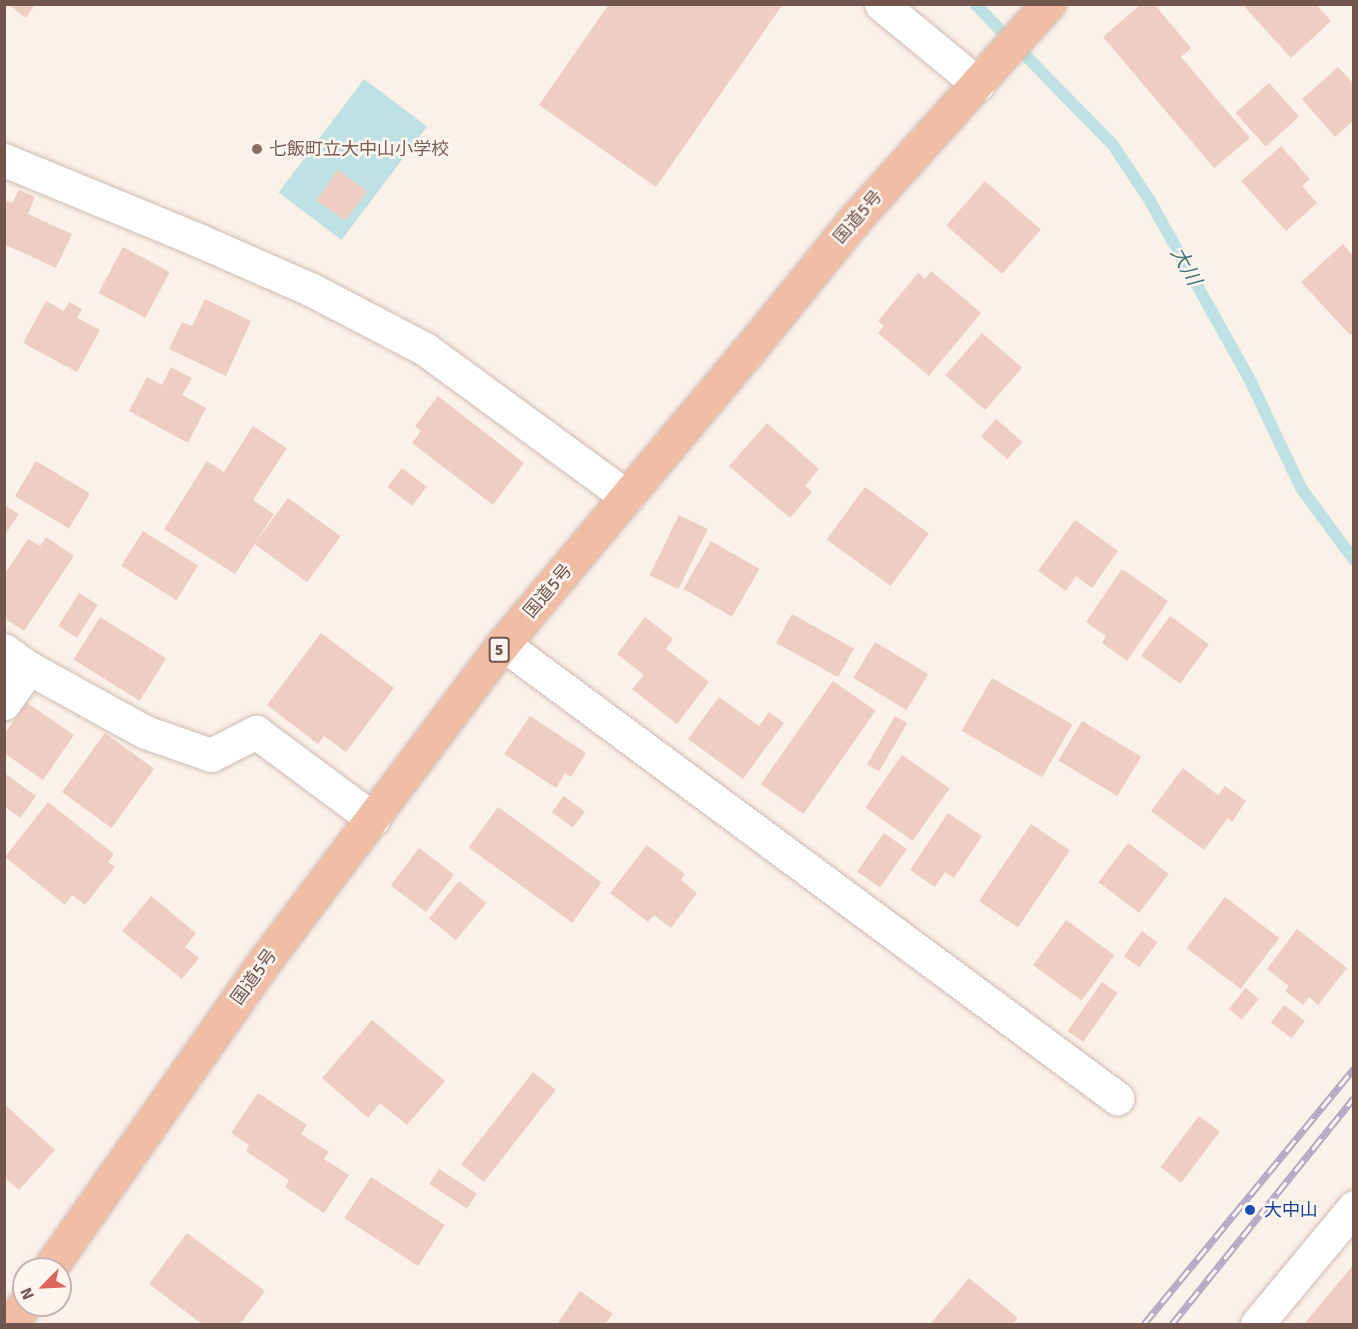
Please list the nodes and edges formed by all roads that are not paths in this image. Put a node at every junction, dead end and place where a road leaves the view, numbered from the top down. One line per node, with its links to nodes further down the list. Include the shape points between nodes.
1 (881, 4): 3 (street)
2 (1040, 14): 3 (highway, 国道5号 / 5)
3 (985, 75): 5 (highway, 国道5号 / 5, via 856,218)
4 (4, 160): 5 (street, via 312,290 425,350)
5 (627, 498): 6 (highway, 国道5号 / 5)
6 (503, 644): 9 (highway, 国道5号 / 5); 10 (street)
7 (17, 659): 8 (street); 9 (street, via 145,732 211,755 256,732)
8 (4, 703)
9 (373, 819): 12 (highway, 国道5号 / 5, via 261,966)
10 (1117, 1098)
11 (1353, 1207): 13 (street)
12 (57, 1257)
13 (1257, 1324)

